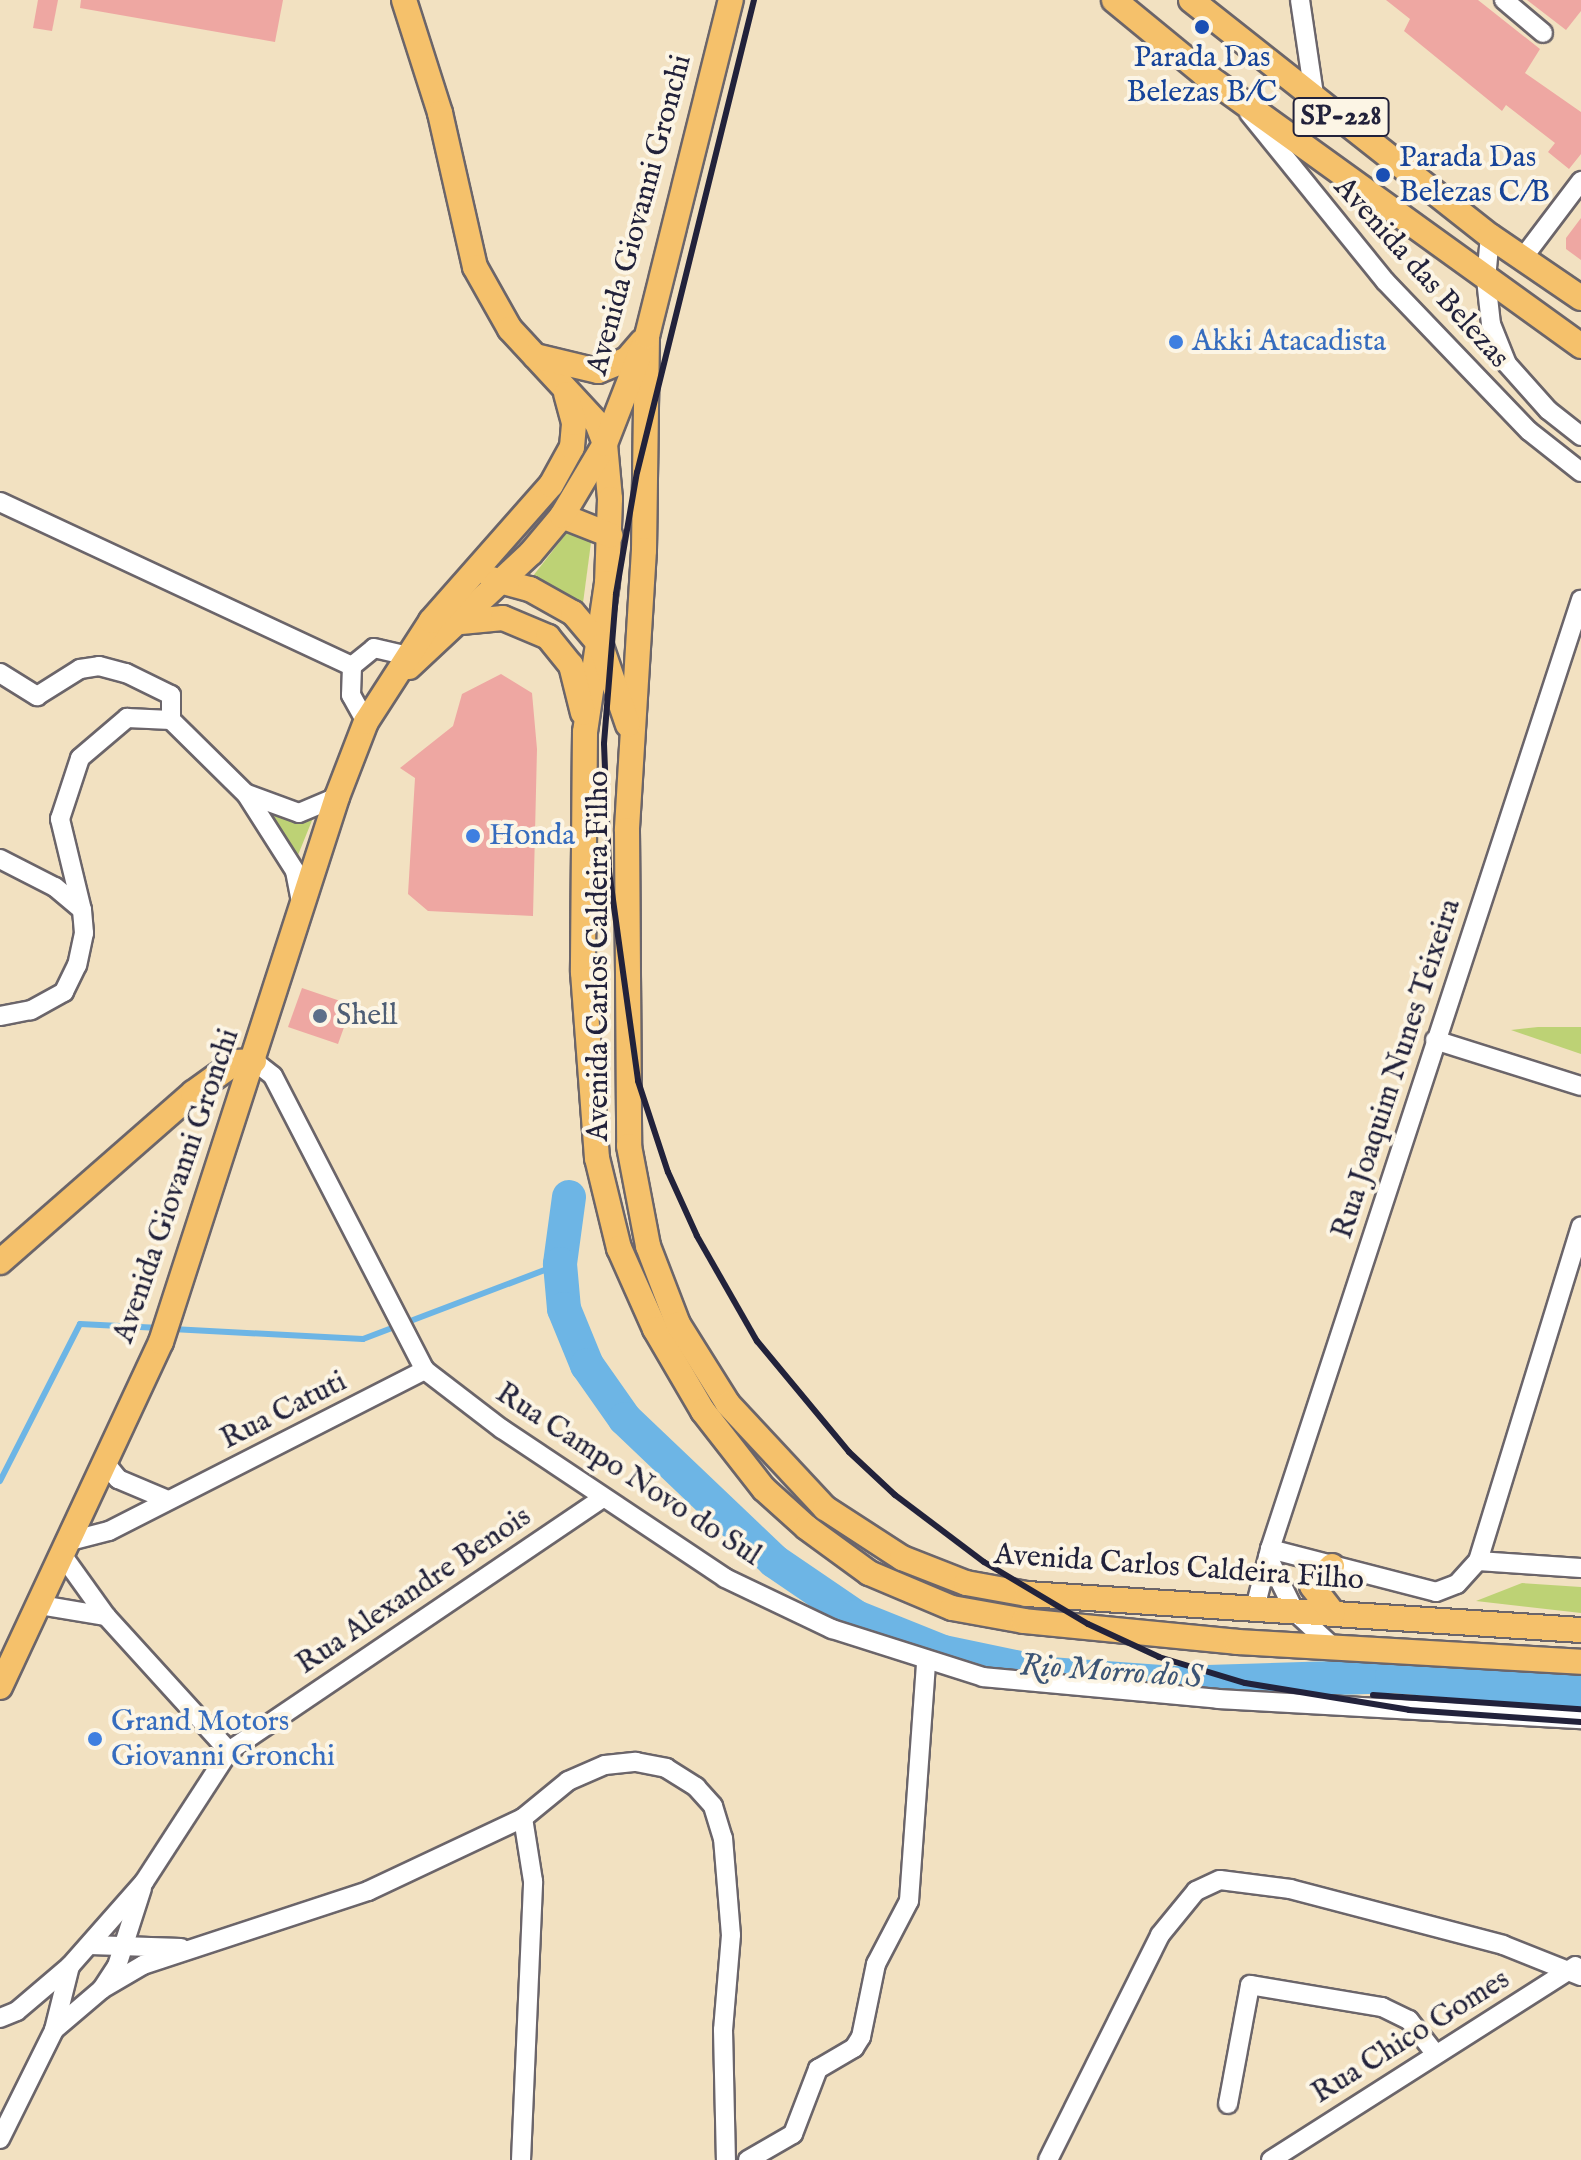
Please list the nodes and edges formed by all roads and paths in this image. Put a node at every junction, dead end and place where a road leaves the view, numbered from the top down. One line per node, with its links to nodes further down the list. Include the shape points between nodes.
1 (404, 0): 19 (main road, via 440,113 475,267 510,329)
2 (731, 0): 9 (main road, Avenida Giovanni Gronchi)
3 (744, 0): 9 (main road)
4 (1114, 0): 10 (main road, SP-228)
5 (1191, 0): 11 (main road, SP-228)
6 (1300, 0): 11 (street)
7 (1504, 0): 8 (street)
8 (1543, 33)
9 (720, 42): 17 (main road, Avenida Giovanni Gronchi)
10 (1235, 95): 15 (main road, SP-228); 23 (street, Avenida das Belezas, via 1385,281 1529,431)
11 (1314, 95): 13 (main road, SP-228)
12 (1581, 181): 14 (street)
13 (1490, 236): 14 (main road, SP-228); 15 (street, Avenida das Belezas)
14 (1522, 259): 16 (main road, SP-228)
15 (1486, 279): 18 (main road, SP-228); 21 (street, Avenida das Belezas, via 1491,324 1507,364 1548,410)
16 (1581, 298)
17 (647, 336): 19 (main road, via 627,359 598,371); 22 (main road, Avenida Giovanni Gronchi); 39 (main road, Avenida Carlos Caldeira Filho, via 644,550)
18 (1581, 346)
19 (533, 356): 20 (main road)
20 (564, 388): 22 (main road, via 597,423); 28 (main road, Avenida Giovanni Gronchi, via 574,423 572,447 551,485)
21 (1581, 436)
22 (605, 444): 25 (main road, Avenida Giovanni Gronchi); 26 (main road, Avenida Carlos Caldeira Filho)
23 (1581, 472)
24 (0, 502): 33 (street)
25 (562, 516): 26 (main road); 27 (main road, Avenida Giovanni Gronchi)
26 (610, 535): 31 (main road, Avenida Carlos Caldeira Filho)
27 (503, 582): 28 (main road, via 480,578); 30 (main road, Avenida Giovanni Gronchi); 31 (main road, via 530,589 573,613)
28 (463, 583): 32 (main road, Avenida Giovanni Gronchi)
29 (1581, 600): 46 (street, Rua Joaquim Nunes Teixeira)
30 (461, 622): 35 (main road, Avenida Giovanni Gronchi); 38 (main road, via 503,618 548,637 571,665 580,687)
31 (601, 646): 38 (main road, Avenida Carlos Caldeira Filho); 39 (main road)
32 (405, 655): 33 (street, via 374,648); 35 (main road, Avenida Giovanni Gronchi)
33 (352, 666): 37 (street, via 351,695)
34 (0, 673): 36 (street, via 37,696 80,669 99,666 126,673 171,695)
35 (383, 694): 37 (main road, Avenida Giovanni Gronchi)
36 (171, 720): 40 (street); 44 (street, via 127,718 80,758 60,819)
37 (366, 722): 41 (main road, Avenida Giovanni Gronchi)
38 (585, 732): 66 (main road, Avenida Carlos Caldeira Filho, via 583,972 597,1158 619,1248 655,1329 703,1411 764,1489 869,1573 952,1608 1040,1622)
39 (631, 732): 61 (main road, Avenida Carlos Caldeira Filho, via 629,1146 648,1246 678,1324 728,1404 825,1508 915,1563 966,1583 1027,1594)
40 (246, 794): 41 (street, via 299,813); 43 (street, via 295,871)
41 (337, 797): 43 (main road, Avenida Giovanni Gronchi)
42 (0, 859): 44 (street, via 55,887)
43 (301, 906): 47 (main road, Avenida Giovanni Gronchi)
44 (82, 910): 45 (street, via 82,950 64,992 31,1010)
45 (0, 1016)
46 (1435, 1040): 48 (street); 56 (street, Rua Joaquim Nunes Teixeira)
47 (254, 1061): 50 (main road, via 236,1062 193,1093); 51 (street, Rua Campo Novo do Sul, via 273,1076); 52 (main road, Avenida Giovanni Gronchi, via 161,1342)
48 (1581, 1086)
49 (1581, 1227): 57 (street)
50 (0, 1262)
51 (425, 1370): 53 (street, Rua Campo Novo do Sul); 54 (street, Rua Catuti)
52 (106, 1464): 54 (street, via 118,1479); 55 (main road, Avenida Giovanni Gronchi)
53 (602, 1498): 67 (street, Rua Campo Novo do Sul, via 725,1578 832,1629); 71 (street, Rua Alexandre Benois)
54 (168, 1500): 55 (street, Rua Catuti)
55 (67, 1548): 60 (main road, Avenida Giovanni Gronchi); 64 (street)
56 (1269, 1553): 58 (street); 61 (street, Rua Joaquim Nunes Teixeira); 62 (street)
57 (1478, 1561): 58 (street, via 1457,1584 1436,1592); 59 (street)
58 (1332, 1566): 63 (main road, via 1312,1586)
59 (1581, 1568)
60 (40, 1605): 64 (street); 69 (main road, Avenida Giovanni Gronchi)
61 (1255, 1608): 62 (main road, Avenida Carlos Caldeira Filho)
62 (1295, 1612): 63 (main road, Avenida Carlos Caldeira Filho); 66 (street)
63 (1333, 1613): 65 (main road, Avenida Carlos Caldeira Filho)
64 (106, 1616): 71 (street)
65 (1581, 1630)
66 (1333, 1647): 68 (main road, Avenida Carlos Caldeira Filho)
67 (926, 1662): 70 (street, Rua Campo Novo do Sul, via 983,1677 1218,1699); 89 (street, via 909,1901 876,1964 861,2037 854,2048 818,2069 793,2134)
68 (1581, 1662)
69 (0, 1687)
70 (1581, 1719)
71 (229, 1751): 73 (street, Rua Alexandre Benois)
72 (523, 1818): 76 (street, via 368,1891); 87 (street, via 533,1881); 88 (street, via 568,1781 605,1765 636,1762 673,1771 713,1806 723,1838 731,1935 723,2030)
73 (144, 1882): 74 (street, Rua Alexandre Benois); 75 (street, Rua Alexandre Benois)
74 (90, 1945): 75 (street); 77 (street, Rua Alexandre Benois)
75 (126, 1947): 76 (street); 79 (street, Rua Alexandre Benois)
76 (196, 1948): 79 (street, via 143,1965)
77 (70, 1966): 81 (street, Rua Alexandre Benois); 82 (street)
78 (1578, 1969): 84 (street, Rua Chico Gomes); 90 (street, via 1290,1889 1220,1880 1196,1891 1160,1935)
79 (102, 1989): 80 (street, Rua Alexandre Benois)
80 (84, 2007): 81 (street); 83 (street, Rua Alexandre Benois)
81 (59, 2009): 82 (street); 83 (street, Rua Alexandre Benois)
82 (8, 2014)
83 (54, 2030): 86 (street, Rua Alexandre Benois)
84 (1434, 2052): 85 (street, via 1409,2020 1382,2007 1250,1985); 91 (street, Rua Chico Gomes)
85 (1228, 2104)
86 (0, 2139)
87 (521, 2160)
88 (726, 2160)
89 (748, 2160)
90 (1048, 2160)
91 (1271, 2160)

